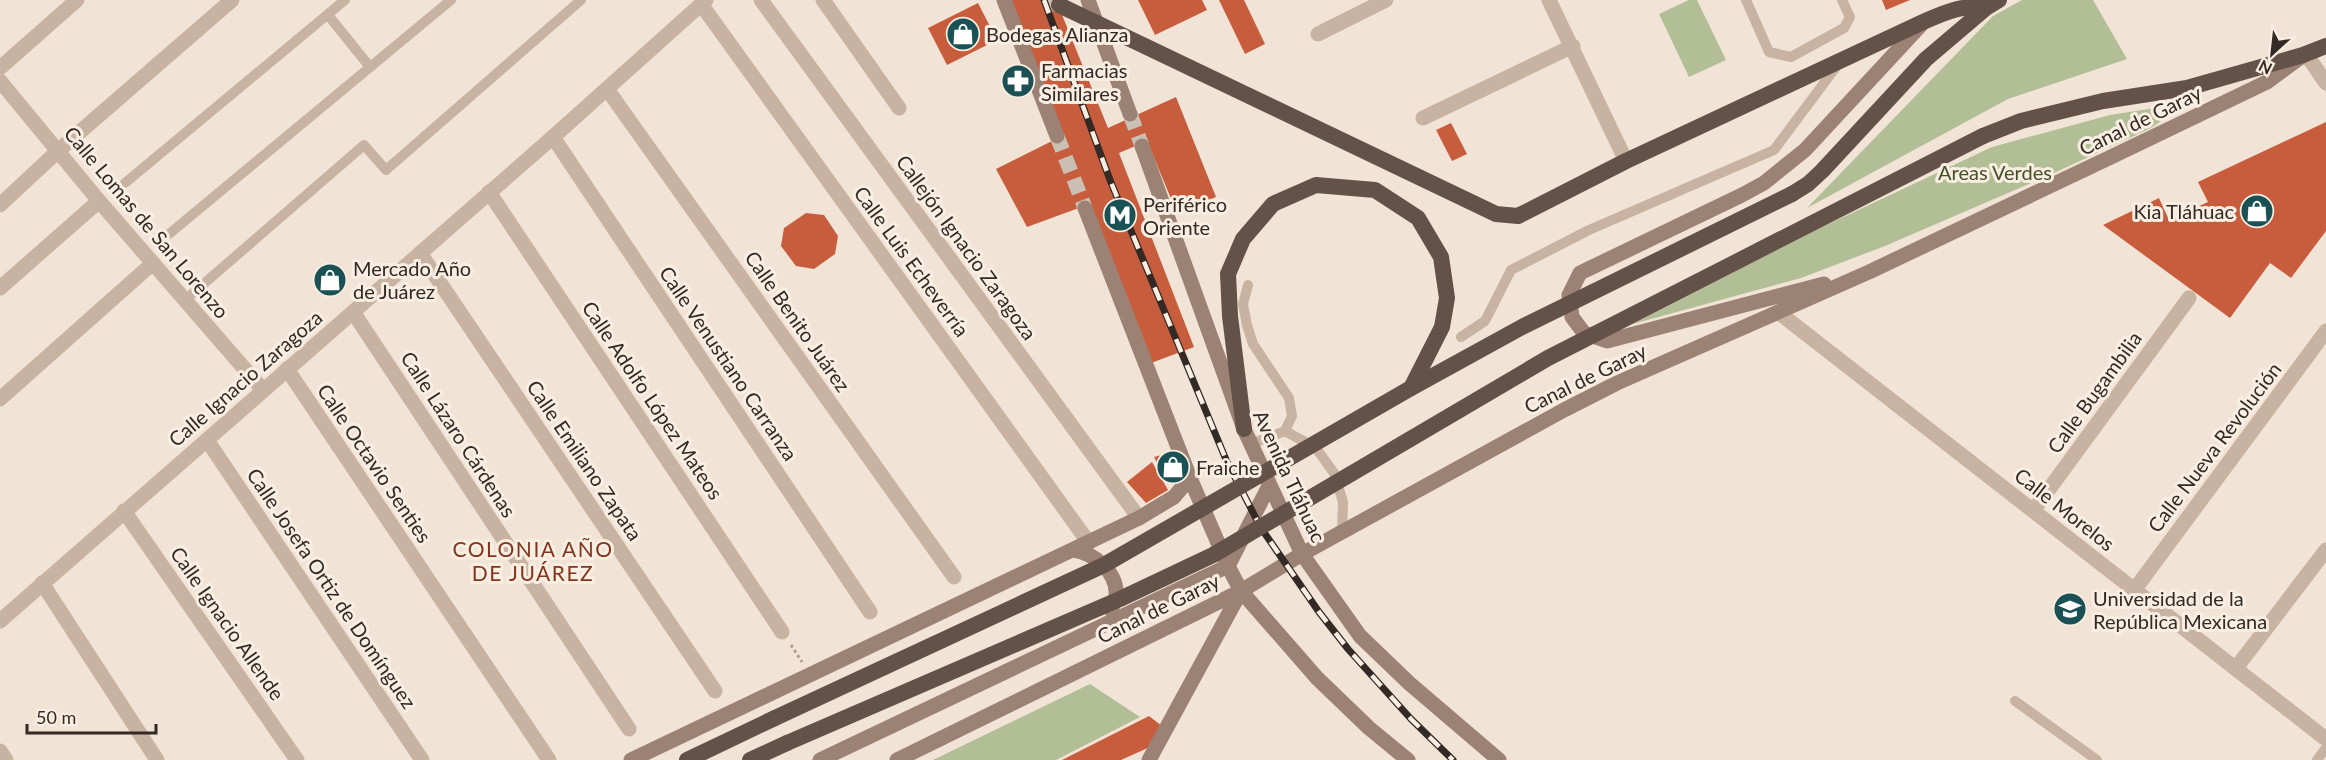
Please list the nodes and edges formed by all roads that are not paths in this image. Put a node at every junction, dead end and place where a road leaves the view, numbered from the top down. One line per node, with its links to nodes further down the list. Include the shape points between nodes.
1 (77, 0): 26 (street)
2 (232, 0): 36 (street)
3 (345, 0): 17 (lane)
4 (451, 0): 25 (lane)
5 (581, 0): 50 (lane, via 386,170 364,144)
6 (761, 0): 66 (street, Callejón Ignacio Zaragoza)
7 (823, 0): 30 (street)
8 (1004, 0): 33 (main road)
9 (1088, 0): 18 (main road)
10 (1386, 0): 20 (street)
11 (1549, 0): 21 (street)
12 (1746, 0): 13 (lane, via 1769,52 1791,57 1844,28 1850,17)
13 (1842, 0)
14 (704, 2): 29 (street, Calle Ignacio Zaragoza); 68 (street, Calle Luis Echeverría)
15 (1994, 2): 19 (highway, via 1958,8); 56 (highway, bridge, via 1926,59 1809,184 1522,327)
16 (1059, 5): 18 (highway)
17 (328, 15): 25 (lane); 38 (lane)
18 (1097, 21): 31 (main road); 37 (highway, via 1496,214 1518,216)
19 (1923, 22): 24 (highway); 46 (main road, via 1784,167 1743,195 1580,273 1569,295 1572,317 1584,333 1607,341)
20 (1318, 34)
21 (1573, 46): 32 (street); 37 (street)
22 (2326, 46): 23 (highway, Canal de Garay)
23 (2305, 55): 28 (street); 46 (main road, Canal de Garay, via 2267,82); 95 (highway, Canal de Garay, bridge, via 2187,88 2103,101 2021,121 1983,136 1548,358 1213,555)
24 (1841, 61): 37 (highway); 54 (lane, via 1774,150 1589,230 1511,270 1485,321)
25 (370, 67): 43 (lane)
26 (0, 68)
27 (0, 81): 36 (street, Calle Lomas de San Lorenzo)
28 (2326, 83)
29 (607, 89): 34 (street, Calle Ignacio Zaragoza); 73 (street, Calle Benito Juárez)
30 (900, 108)
31 (1130, 114)
32 (1423, 118)
33 (1057, 136)
34 (553, 137): 39 (street, Calle Ignacio Zaragoza); 77 (street, Calle Venustiano Carranza)
35 (1142, 146): 60 (main road, Avenida Tláhuac)
36 (59, 150): 40 (street, Calle Lomas de San Lorenzo); 41 (street)
37 (1626, 161)
38 (125, 183)
39 (489, 192): 44 (street, Calle Ignacio Zaragoza); 80 (street, Calle Adolfo López Mateos)
40 (99, 201): 45 (street, Calle Lomas de San Lorenzo); 48 (street)
41 (0, 205)
42 (1085, 208): 62 (main road)
43 (169, 234)
44 (420, 253): 51 (street, Calle Ignacio Zaragoza); 82 (street, Calle Emiliano Zapata)
45 (153, 263): 50 (street, Calle Lomas de San Lorenzo); 58 (street)
46 (1869, 272): 52 (main road, Canal de Garay)
47 (1248, 285): 59 (lane, via 1243,304 1253,344 1289,398 1292,416)
48 (0, 288)
49 (2189, 298): 65 (street, Calle Bugambilia)
50 (185, 300): 57 (street, Calle Lomas de San Lorenzo)
51 (353, 312): 55 (street, Calle Ignacio Zaragoza); 84 (street, Calle Lázaro Cárdenas)
52 (1778, 312): 65 (street, Calle Morelos); 67 (main road, Canal de Garay, via 1617,383)
53 (2326, 331): 75 (street, Calle Nueva Revolución)
54 (1461, 337)
55 (287, 369): 57 (street, Calle Ignacio Zaragoza); 92 (street, Calle Octavio Senties)
56 (1411, 388): 60 (highway, via 1442,327 1447,298 1441,257 1418,218 1375,190 1316,185 1273,204 1243,239 1228,274); 94 (highway, bridge, via 1104,565)
57 (263, 390): 61 (street, Calle Ignacio Zaragoza)
58 (0, 399)
59 (1285, 431): 60 (lane); 67 (lane, via 1316,448 1334,473 1343,502)
60 (1247, 436): 63 (main road, Avenida Tláhuac)
61 (207, 440): 64 (street, Calle Ignacio Zaragoza); 91 (street, Calle Josefa Ortiz de Domínguez)
62 (1190, 478): 66 (main road, via 1174,497); 72 (main road)
63 (1269, 486): 71 (main road, Avenida Tláhuac); 72 (main road)
64 (124, 511): 74 (street, Calle Ignacio Zaragoza); 90 (street, Calle Ignacio Allende)
65 (2033, 511): 75 (street, Calle Morelos)
66 (1139, 518): 68 (main road)
67 (1342, 532): 71 (main road, Canal de Garay)
68 (1089, 543): 69 (main road)
69 (1072, 550): 79 (main road, via 1092,556 1111,578 1116,596); 93 (main road)
70 (2326, 550): 81 (street)
71 (1302, 554): 76 (main road, Canal de Garay); 100 (main road, Avenida Tláhuac, via 1360,636)
72 (1228, 566): 76 (main road); 79 (main road)
73 (954, 577)
74 (42, 583): 78 (street, Calle Ignacio Zaragoza); 89 (street)
75 (2135, 589): 81 (street, Calle Morelos)
76 (1241, 591): 97 (main road, Canal de Garay); 98 (main road); 99 (main road, via 1317,678)
77 (870, 612)
78 (0, 621)
79 (1102, 626): 96 (main road)
80 (782, 632)
81 (2236, 668): 85 (street, Calle Morelos)
82 (715, 691)
83 (2015, 701): 101 (lane)
84 (629, 729)
85 (2326, 739)
86 (2326, 748): 102 (lane)
87 (0, 752): 88 (street)
88 (6, 760)
89 (157, 760)
90 (297, 760)
91 (422, 760)
92 (549, 760)
93 (631, 760)
94 (687, 760)
95 (750, 760)
96 (820, 760)
97 (897, 760)
98 (1149, 760)
99 (1408, 760)
100 (1499, 760)
101 (2097, 760)
102 (2317, 760)

